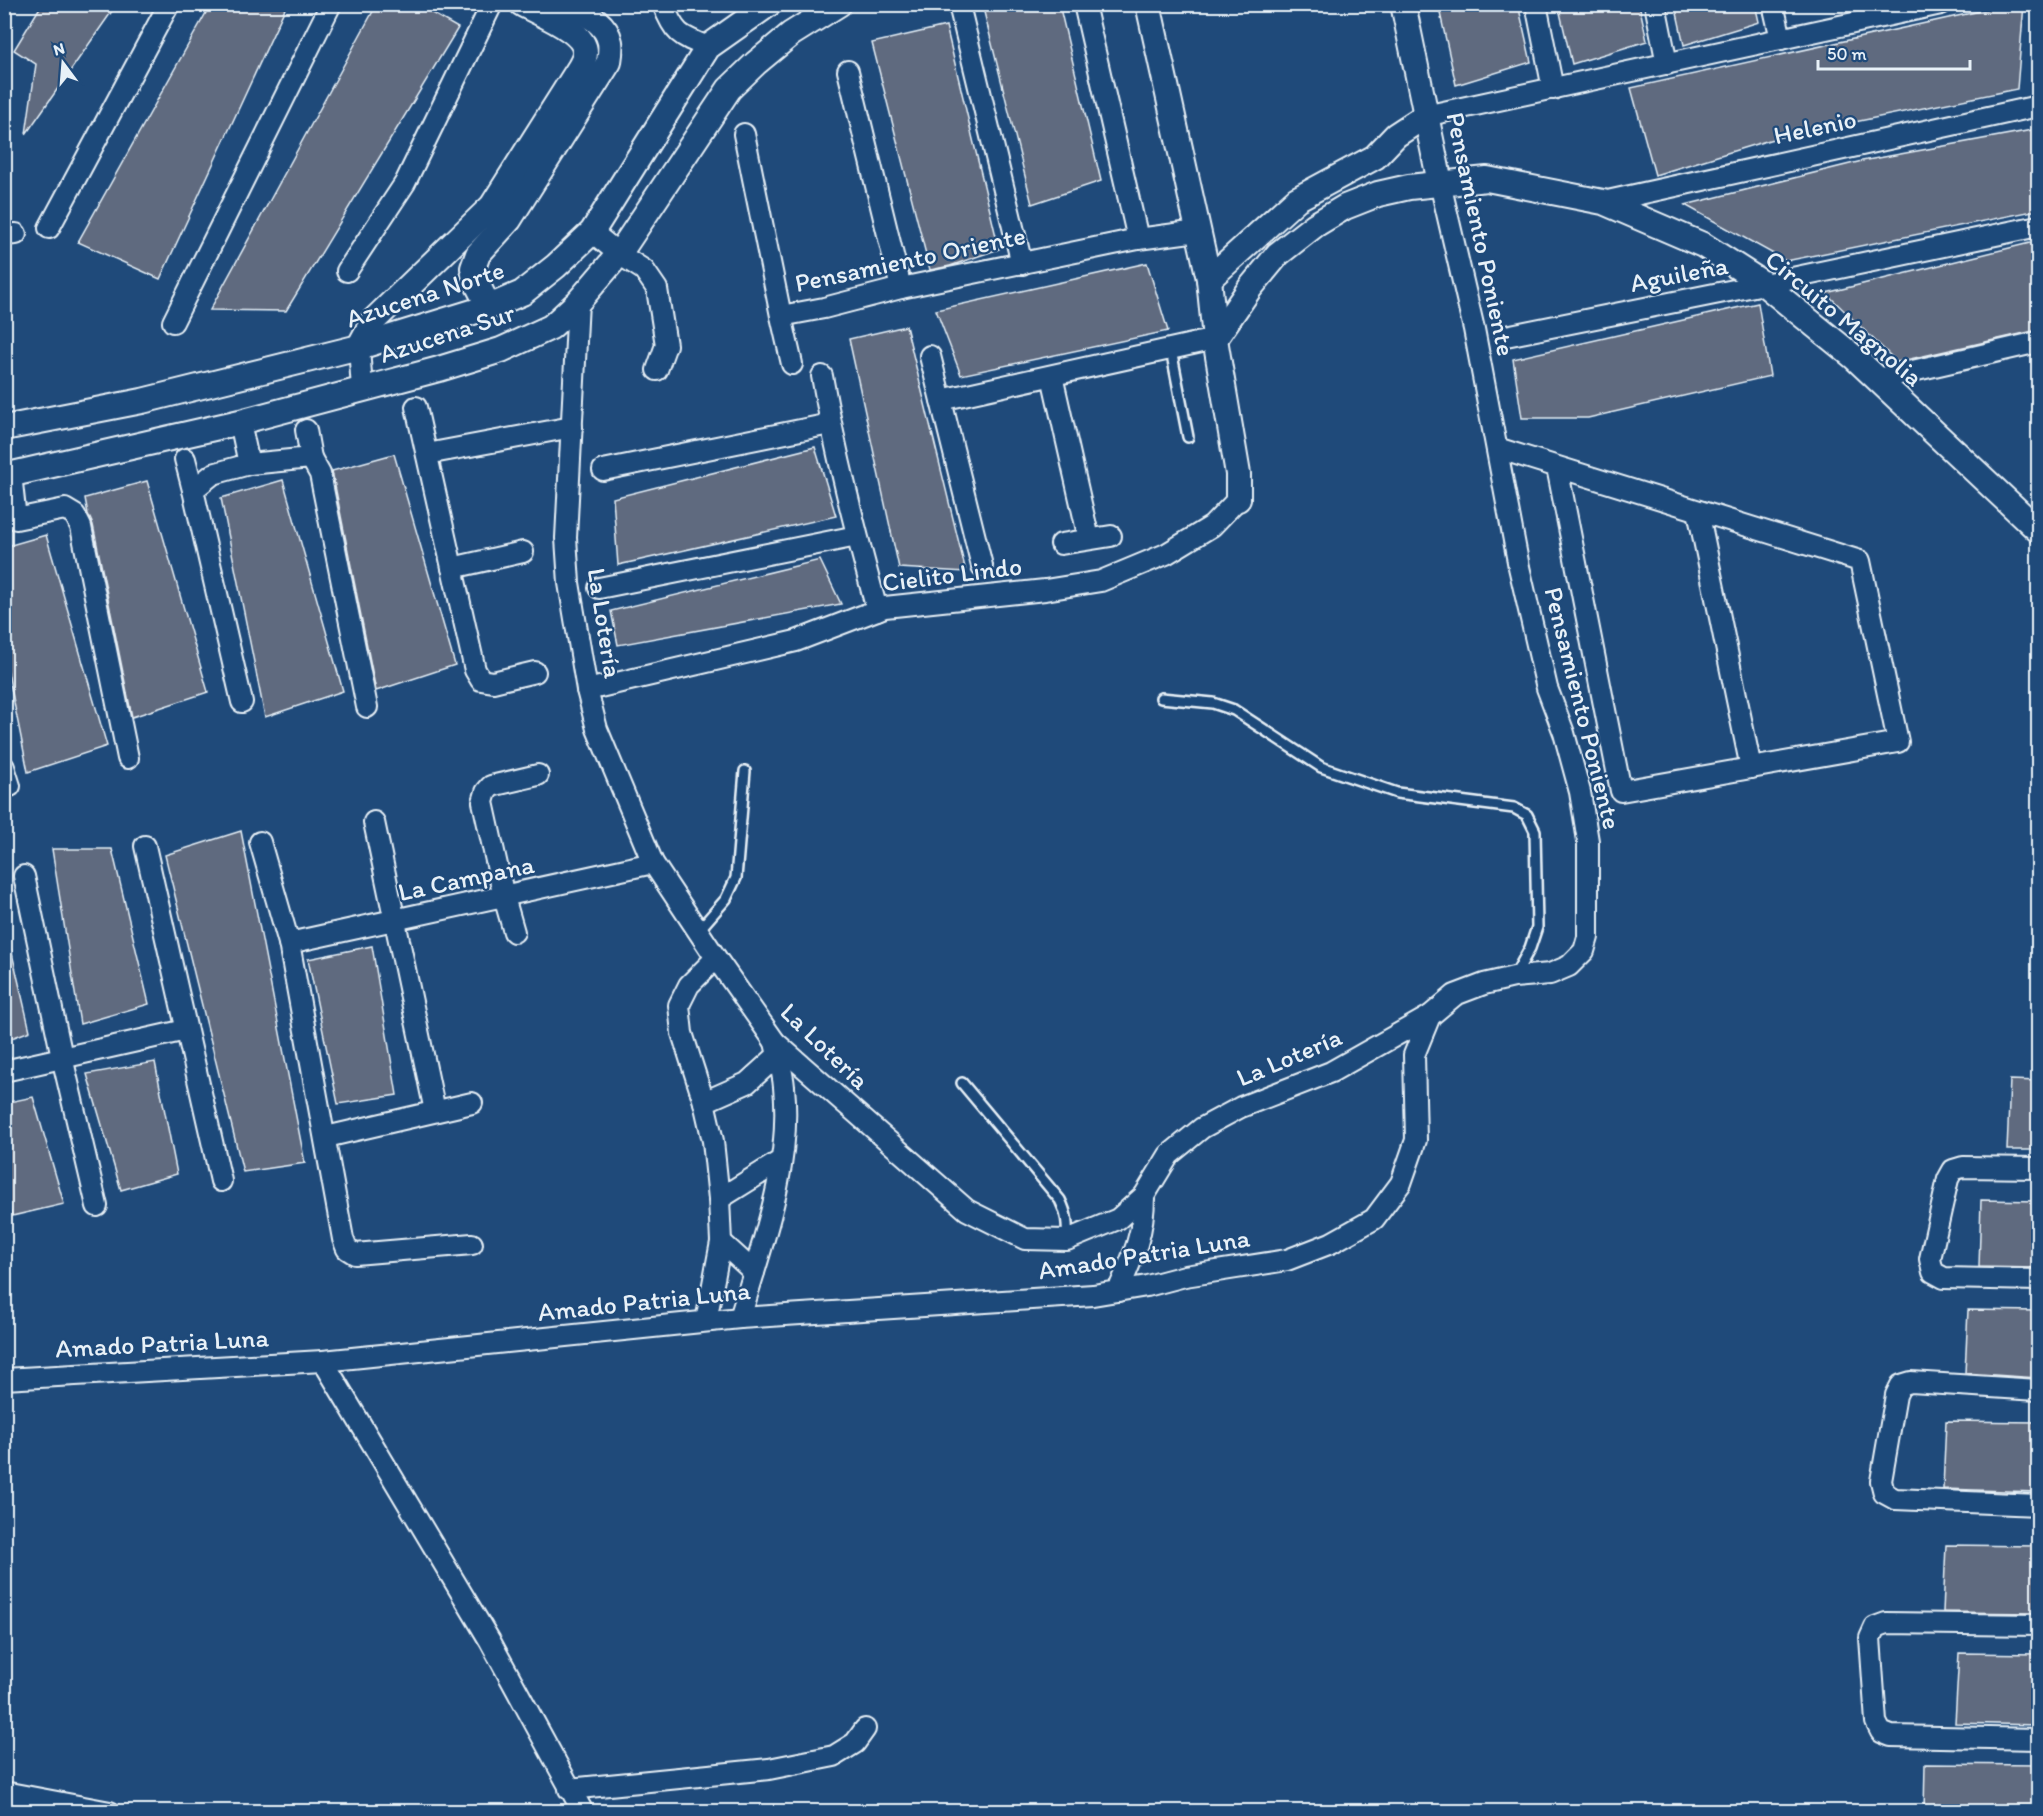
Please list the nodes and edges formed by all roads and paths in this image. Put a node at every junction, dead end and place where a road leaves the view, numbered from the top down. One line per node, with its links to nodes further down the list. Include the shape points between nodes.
1 (169, 4): 29 (street)
2 (331, 4): 42 (street)
3 (492, 4): 35 (street, via 405,183)
4 (522, 4): 46 (street, via 572,31 582,42 585,53 580,67 492,206 373,321)
5 (567, 4): 40 (street, via 604,28 610,42 609,62 510,220 478,254 474,280)
6 (663, 4): 19 (street, via 670,24 681,35)
7 (769, 4): 19 (street, Azucena Norte)
8 (838, 4): 33 (street, Azucena Sur, via 791,34 729,88)
9 (1084, 4): 32 (street)
10 (1148, 4): 30 (street)
11 (1403, 4): 24 (street, Pensamiento Poniente)
12 (1536, 4): 22 (street)
13 (1655, 4): 20 (street)
14 (1773, 4): 18 (street)
15 (1941, 4): 17 (street)
16 (960, 9): 34 (street)
17 (1890, 10): 18 (street)
18 (1781, 39): 20 (street)
19 (708, 47): 31 (street, Azucena Norte)
20 (1667, 64): 22 (street)
21 (848, 71): 38 (street)
22 (1553, 89): 24 (street)
23 (2038, 106): 27 (street, Helenio)
24 (1425, 116): 26 (street, Pensamiento Poniente); 36 (street, via 1396,135 1375,157 1298,199)
25 (744, 134): 41 (street, Pensamiento Oriente)
26 (1440, 183): 27 (street, Circuito Magnolia, via 1487,179); 44 (street, Circuito Magnolia, via 1378,194 1315,225 1278,254); 63 (street, Pensamiento Poniente)
27 (1603, 201): 37 (street, Circuito Magnolia, via 1703,245)
28 (2038, 225): 37 (street, Aguileña)
29 (49, 228)
30 (1198, 231): 32 (street, Pensamiento Oriente); 36 (street)
31 (592, 232): 33 (street); 40 (street, Azucena Norte, via 522,293)
32 (1138, 239): 34 (street, Pensamiento Oriente)
33 (619, 254): 39 (street, Azucena Sur); 50 (street, via 644,270 657,289 666,345)
34 (1022, 264): 38 (street, Pensamiento Oriente)
35 (347, 271)
36 (1209, 279): 44 (street)
37 (1764, 284): 43 (street, Aguileña); 53 (street, Circuito Magnolia)
38 (901, 288): 41 (street, Pensamiento Oriente)
39 (579, 302): 54 (street, Azucena Sur, via 551,327 501,350); 59 (street, La Lotería)
40 (489, 307): 46 (street, Azucena Norte)
41 (781, 316): 49 (street)
42 (173, 322)
43 (1506, 336)
44 (1215, 339): 47 (street); 72 (street, via 1238,474)
45 (2038, 342): 53 (street)
46 (359, 347): 54 (street); 60 (street, Azucena Norte, via 142,401)
47 (1171, 350): 52 (street); 62 (lane)
48 (930, 356): 55 (street)
49 (792, 364)
50 (657, 370)
51 (822, 375): 58 (street)
52 (1052, 376): 55 (street); 78 (street)
53 (1878, 379): 75 (street, Circuito Magnolia)
54 (362, 389): 57 (street, Azucena Sur)
55 (941, 400): 81 (street)
56 (416, 407): 64 (street)
57 (240, 422): 67 (street); 70 (street, Azucena Sur)
58 (830, 424): 69 (street); 76 (street)
59 (572, 427): 64 (street); 86 (street, La Lotería, via 566,538 569,583)
60 (4, 428)
61 (306, 430): 65 (street)
62 (1188, 437)
63 (1497, 448): 68 (street); 107 (street, Pensamiento Poniente, via 1536,644 1580,792 1588,841 1588,937 1584,951 1569,966 1550,974)
64 (427, 454): 82 (street)
65 (311, 458): 67 (street); 89 (street, via 320,474)
66 (185, 459): 71 (street)
67 (249, 464): 71 (street, via 213,474)
68 (1557, 466): 73 (street); 92 (street, via 1621,791)
69 (603, 470)
70 (8, 475): 74 (street)
71 (193, 490): 88 (street)
72 (1238, 499): 84 (street, Cielito Lindo, via 1212,526 1166,554 1101,581)
73 (1698, 510): 92 (street); 92 (street, via 1860,561 1898,742)
74 (10, 521): 90 (street, via 65,509 75,515 81,527)
75 (2038, 530)
76 (857, 536): 83 (street); 84 (street)
77 (1111, 536): 78 (street)
78 (1089, 539): 79 (street)
79 (1061, 544)
80 (523, 552): 82 (street)
81 (982, 567)
82 (452, 568): 85 (street, via 475,670 481,680 493,682)
83 (599, 588)
84 (877, 610): 86 (street, Cielito Lindo, via 796,641)
85 (535, 672)
86 (587, 690): 99 (street, La Lotería, via 597,729)
87 (1161, 698): 107 (lane, via 1213,703 1234,710 1321,767 1397,793 1514,808 1527,815 1535,831 1537,927)
88 (242, 702)
89 (367, 707)
90 (128, 758)
91 (4, 767): 95 (street)
92 (1751, 768)
93 (745, 771): 103 (lane, via 736,878 726,899)
94 (538, 775): 101 (street, via 491,786 483,802)
95 (10, 786)
96 (374, 822): 102 (street)
97 (260, 842): 105 (street)
98 (145, 846): 109 (street)
99 (653, 863): 101 (street, La Campana); 103 (street, La Lotería)
100 (24, 876): 111 (street)
101 (504, 897): 102 (street, La Campana); 104 (street)
102 (395, 921): 105 (street, La Campana); 116 (street)
103 (698, 931): 106 (street, La Lotería)
104 (514, 932)
105 (290, 943): 117 (street)
106 (716, 958): 110 (street, La Lotería); 114 (street, via 689,985 679,1005 682,1033)
107 (1514, 977): 108 (street, Pensamiento Poniente, via 1455,995)
108 (1430, 1016): 121 (street, La Lotería, via 1331,1072 1241,1107 1202,1128 1169,1155); 127 (street, Pensamiento Poniente, via 1414,1055 1416,1140 1401,1183 1374,1219 1331,1243)
109 (186, 1030): 111 (street); 120 (street)
110 (776, 1048): 114 (street, via 747,1083); 118 (street, via 784,1087); 124 (street, La Lotería, via 967,1210 1024,1239)
111 (62, 1057): 112 (street); 123 (street)
112 (4, 1071)
113 (962, 1083): 124 (lane, via 1060,1200 1067,1213)
114 (704, 1102): 122 (street)
115 (472, 1103): 116 (street)
116 (435, 1111): 117 (street)
117 (326, 1137): 126 (street, via 347,1249 355,1254)
118 (780, 1161): 122 (street); 128 (street, via 774,1203)
119 (2038, 1168): 129 (street, via 1953,1170 1930,1259 1933,1272 1944,1278)
120 (221, 1181)
121 (1144, 1196): 124 (street, La Lotería, via 1118,1218); 130 (street, via 1137,1248)
122 (719, 1199): 125 (street)
123 (96, 1206)
124 (1067, 1240)
125 (721, 1242): 128 (street); 132 (street)
126 (472, 1244)
127 (1287, 1260): 130 (street, Amado Patria Luna)
128 (754, 1272): 131 (street)
129 (2038, 1280)
130 (1118, 1291): 131 (street, Amado Patria Luna)
131 (740, 1318): 132 (street, Amado Patria Luna)
132 (706, 1321): 133 (street, Amado Patria Luna)
133 (323, 1361): 134 (street, Amado Patria Luna); 140 (street, via 490,1641)
134 (4, 1379)
135 (2038, 1390): 136 (street, via 1911,1382 1901,1385 1881,1481 1884,1493 1895,1499)
136 (2038, 1505)
137 (2038, 1625): 139 (street, via 1886,1623 1875,1627 1870,1638 1876,1722 1881,1732 1891,1736)
138 (865, 1729): 140 (street, via 855,1743 834,1756 769,1769)
139 (2038, 1739)
140 (569, 1789): 143 (street)
141 (4, 1792): 142 (street)
142 (110, 1812)
143 (583, 1812)

